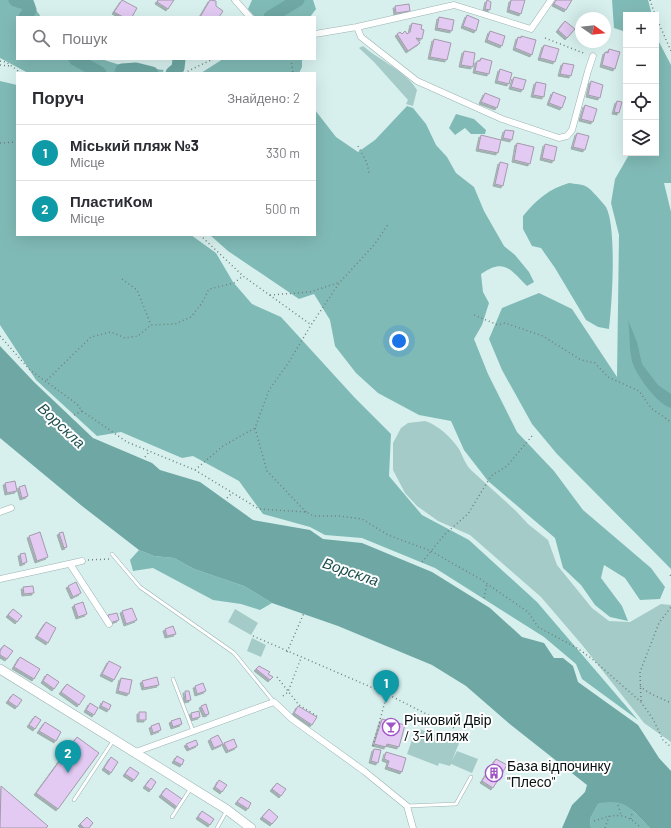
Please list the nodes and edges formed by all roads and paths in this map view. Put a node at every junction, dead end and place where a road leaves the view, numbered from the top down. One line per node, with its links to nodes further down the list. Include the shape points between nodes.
1 (235, 0): 6 (street)
2 (550, 0): 4 (street, via 532,29)
3 (650, 0): 5 (path)
4 (454, 3): 8 (street)
5 (654, 12)
6 (249, 16)
7 (659, 23): 11 (path)
8 (357, 27): 9 (street); 12 (street, via 361,37 417,81 502,119 559,138 567,136 572,130)
9 (316, 34)
10 (545, 38): 12 (path)
11 (671, 51)
12 (593, 56)
13 (211, 60): 19 (path)
14 (291, 60): 20 (path)
15 (0, 61): 17 (path)
16 (0, 66): 17 (path)
17 (12, 66): 18 (path)
18 (20, 72)
19 (186, 72)
20 (293, 72)
21 (16, 142): 22 (path)
22 (0, 143)
23 (358, 146): 24 (path)
24 (369, 173)
25 (389, 223): 29 (path, via 374,245)
26 (201, 236): 27 (path)
27 (243, 276): 30 (path); 33 (path, via 234,283 209,289 192,317 175,324)
28 (122, 279): 33 (path, via 138,290)
29 (340, 282): 30 (path, via 310,292); 32 (path)
30 (270, 295): 32 (path)
31 (474, 315): 38 (path, via 498,325 505,323 543,336 581,360 595,363 608,377 639,391 651,408)
32 (311, 324): 39 (path, via 289,362 268,390)
33 (151, 325): 35 (path, via 138,336 125,338 111,332 91,337)
34 (0, 336): 35 (path, via 30,370)
35 (47, 381): 36 (path, via 77,404)
36 (82, 411): 37 (path); 41 (path, via 127,442)
37 (74, 415)
38 (671, 422)
39 (255, 428): 43 (path, via 223,446); 48 (path, via 267,471)
40 (532, 436): 49 (path, via 507,466 491,476 468,514 445,534)
41 (150, 452): 42 (path); 43 (path)
42 (145, 457)
43 (195, 470): 44 (path)
44 (232, 493): 45 (path); 48 (path, via 259,509)
45 (227, 498)
46 (11, 508): 47 (street)
47 (0, 512)
48 (306, 512): 49 (path, via 314,516 362,519 388,535)
49 (431, 551): 53 (path); 56 (path)
50 (112, 554): 51 (lane)
51 (116, 559): 52 (path); 71 (lane, via 140,587 234,654)
52 (82, 561): 54 (street)
53 (422, 562)
54 (70, 564): 55 (street); 60 (street)
55 (0, 579)
56 (487, 584): 57 (path); 72 (path, via 528,612 538,627 577,648)
57 (484, 598)
58 (671, 607): 67 (path, via 659,623 642,665)
59 (304, 614): 62 (path)
60 (108, 624)
61 (253, 636): 62 (path)
62 (287, 652): 63 (path)
63 (300, 658): 68 (path); 69 (path)
64 (0, 669): 77 (main road)
65 (277, 677): 68 (path)
66 (173, 679): 76 (lane)
67 (640, 686): 72 (path); 73 (path, via 646,692 656,694)
68 (288, 692): 70 (path); 74 (path, via 299,705)
69 (387, 694): 75 (path); 78 (path)
70 (283, 696)
71 (274, 702): 76 (street); 85 (street, via 292,719)
72 (641, 702): 79 (path, via 663,740)
73 (671, 703)
74 (317, 716)
75 (456, 729)
76 (192, 731): 80 (street)
77 (113, 740): 80 (main road); 83 (lane)
78 (373, 746)
79 (671, 747)
80 (133, 753): 82 (main road)
81 (471, 776): 85 (lane, via 456,804)
82 (191, 788): 86 (main road); 90 (lane)
83 (74, 800)
84 (618, 804): 88 (path)
85 (407, 806): 95 (street)
86 (227, 810): 93 (lane); 94 (main road)
87 (632, 813): 91 (path)
88 (621, 815): 89 (path); 91 (path)
89 (610, 816): 92 (path); 96 (path)
90 (172, 817)
91 (632, 819): 97 (path)
92 (594, 822)
93 (217, 828)
94 (251, 828)
95 (413, 828)
96 (605, 828)
97 (641, 828)

